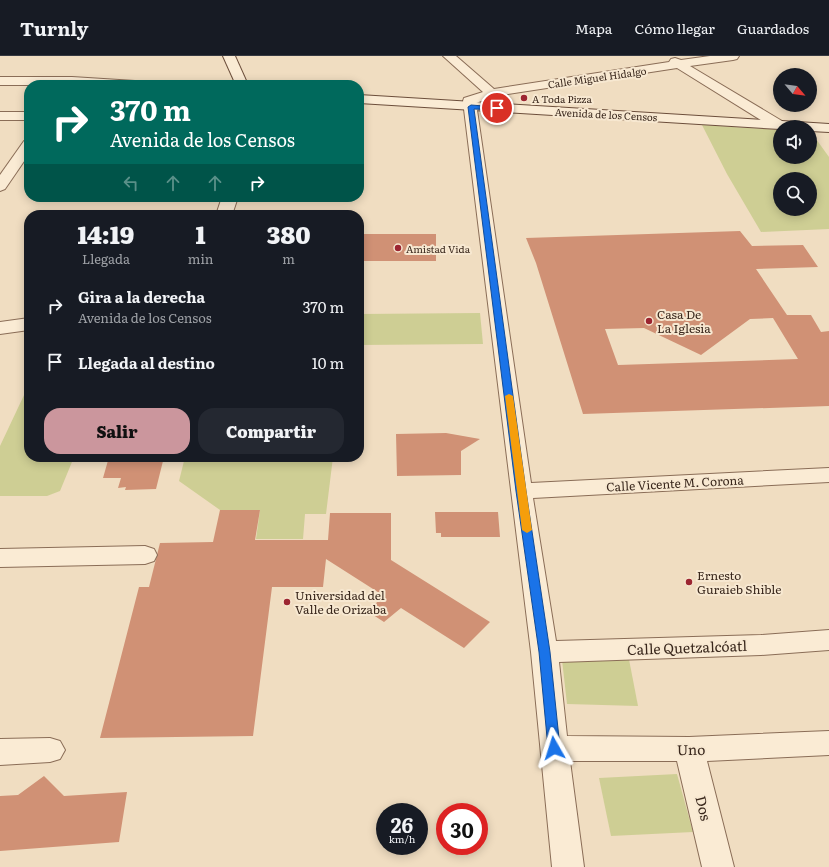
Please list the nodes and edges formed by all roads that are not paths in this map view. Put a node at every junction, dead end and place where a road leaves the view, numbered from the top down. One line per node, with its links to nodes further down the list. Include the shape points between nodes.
1 (229, 56): 6 (street)
2 (449, 56): 9 (street)
3 (665, 56): 5 (street)
4 (733, 56): 5 (street, Calle Miguel Hidalgo)
5 (679, 65): 9 (street, Calle Miguel Hidalgo); 15 (street)
6 (240, 80)
7 (0, 81): 8 (street)
8 (24, 82)
9 (491, 93): 11 (street, Calle Miguel Hidalgo, via 469,101); 12 (street)
10 (364, 99): 11 (street, Avenida de los Censos)
11 (471, 107): 12 (street, Avenida de los Censos); 24 (street)
12 (511, 109): 16 (street, Avenida de los Censos)
13 (0, 116): 14 (street)
14 (24, 116)
15 (773, 122)
16 (773, 124)
17 (817, 127): 18 (street, Avenida de los Censos)
18 (829, 128)
19 (24, 151): 20 (street)
20 (0, 186)
21 (24, 325): 22 (street)
22 (0, 328)
23 (829, 475): 24 (street, Calle Vicente M. Corona)
24 (521, 491): 28 (street)
25 (144, 555): 26 (street)
26 (0, 558)
27 (829, 640): 28 (street, Calle Quetzalcóatl, via 761,645)
28 (544, 652): 30 (street)
29 (829, 743): 31 (street, Uno)
30 (554, 748): 31 (street, Uno); 34 (street)
31 (689, 749): 35 (street, Dos)
32 (50, 750): 33 (street)
33 (0, 752)
34 (568, 867)
35 (718, 867)

